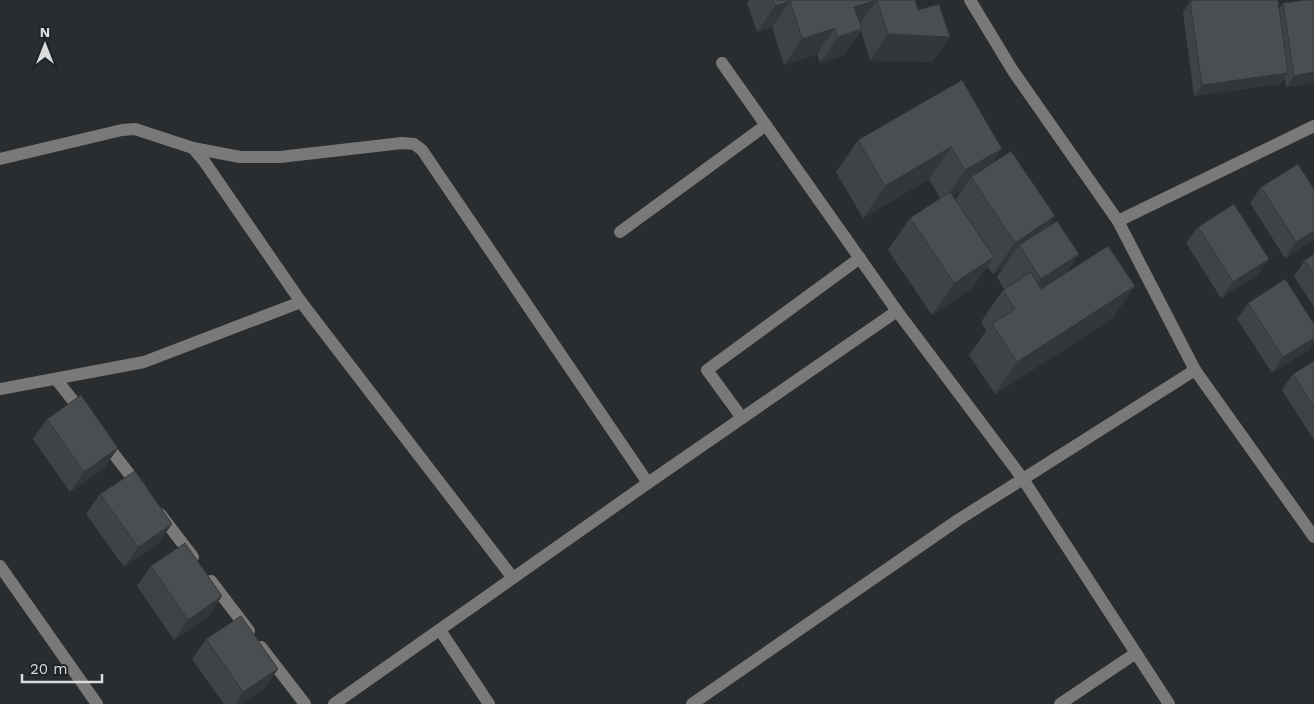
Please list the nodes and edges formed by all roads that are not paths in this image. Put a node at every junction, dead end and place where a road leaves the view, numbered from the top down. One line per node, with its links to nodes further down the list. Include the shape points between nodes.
1 (970, 0): 7 (street, via 1013,71)
2 (722, 63): 3 (street)
3 (766, 125): 8 (street); 9 (street)
4 (1313, 128): 7 (street)
5 (193, 148): 6 (street, via 135,129); 10 (street); 17 (street, via 240,157 280,157 414,144 422,150)
6 (0, 159)
7 (1118, 221): 12 (street)
8 (620, 232)
9 (860, 258): 11 (street); 15 (street, via 707,370)
10 (301, 302): 13 (street, via 144,362); 20 (street)
11 (897, 311): 15 (street); 16 (street)
12 (1195, 370): 16 (street); 18 (street)
13 (56, 379): 14 (street); 24 (street)
14 (0, 389)
15 (742, 418): 17 (street)
16 (1023, 479): 22 (street); 27 (street, via 958,520)
17 (648, 483): 20 (street)
18 (1314, 537)
19 (0, 566): 23 (street)
20 (513, 578): 21 (street)
21 (440, 630): 25 (street); 26 (street)
22 (1136, 653): 28 (street); 29 (street)
23 (98, 704)
24 (305, 704)
25 (334, 704)
26 (489, 704)
27 (692, 704)
28 (1060, 704)
29 (1170, 704)

